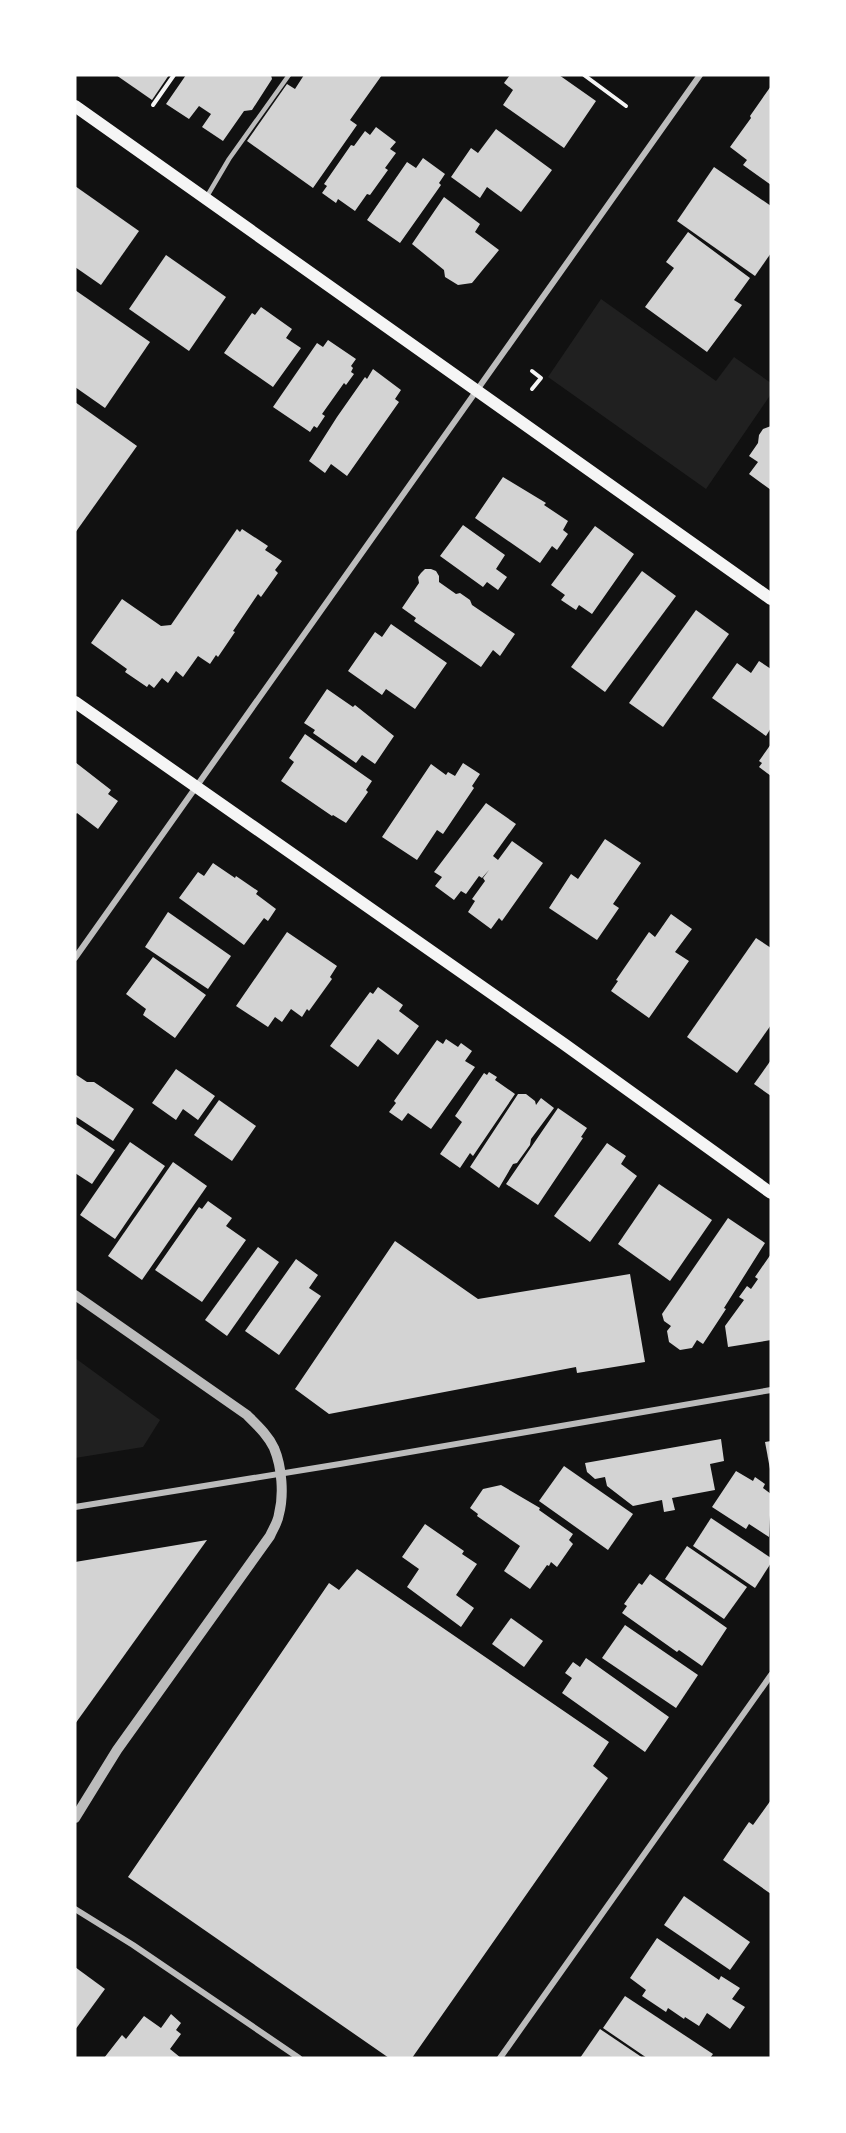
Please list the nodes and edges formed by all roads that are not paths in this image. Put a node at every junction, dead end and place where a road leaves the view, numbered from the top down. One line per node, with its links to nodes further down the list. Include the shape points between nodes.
1 (289, 75): 4 (lane)
2 (700, 75): 5 (street)
3 (75, 106): 4 (main road)
4 (206, 198): 5 (main road)
5 (477, 390): 6 (main road); 8 (street)
6 (771, 599)
7 (75, 702): 8 (main road)
8 (196, 787): 9 (street); 10 (main road)
9 (75, 958)
10 (771, 1193)
11 (75, 1295): 13 (street, via 247,1415 274,1448)
12 (771, 1390): 13 (street)
13 (280, 1472): 14 (street); 16 (street, via 279,1515 270,1536 117,1750)
14 (75, 1507)
15 (771, 1675): 19 (street)
16 (75, 1818)
17 (75, 1909): 18 (street)
18 (299, 2058)
19 (500, 2058)

